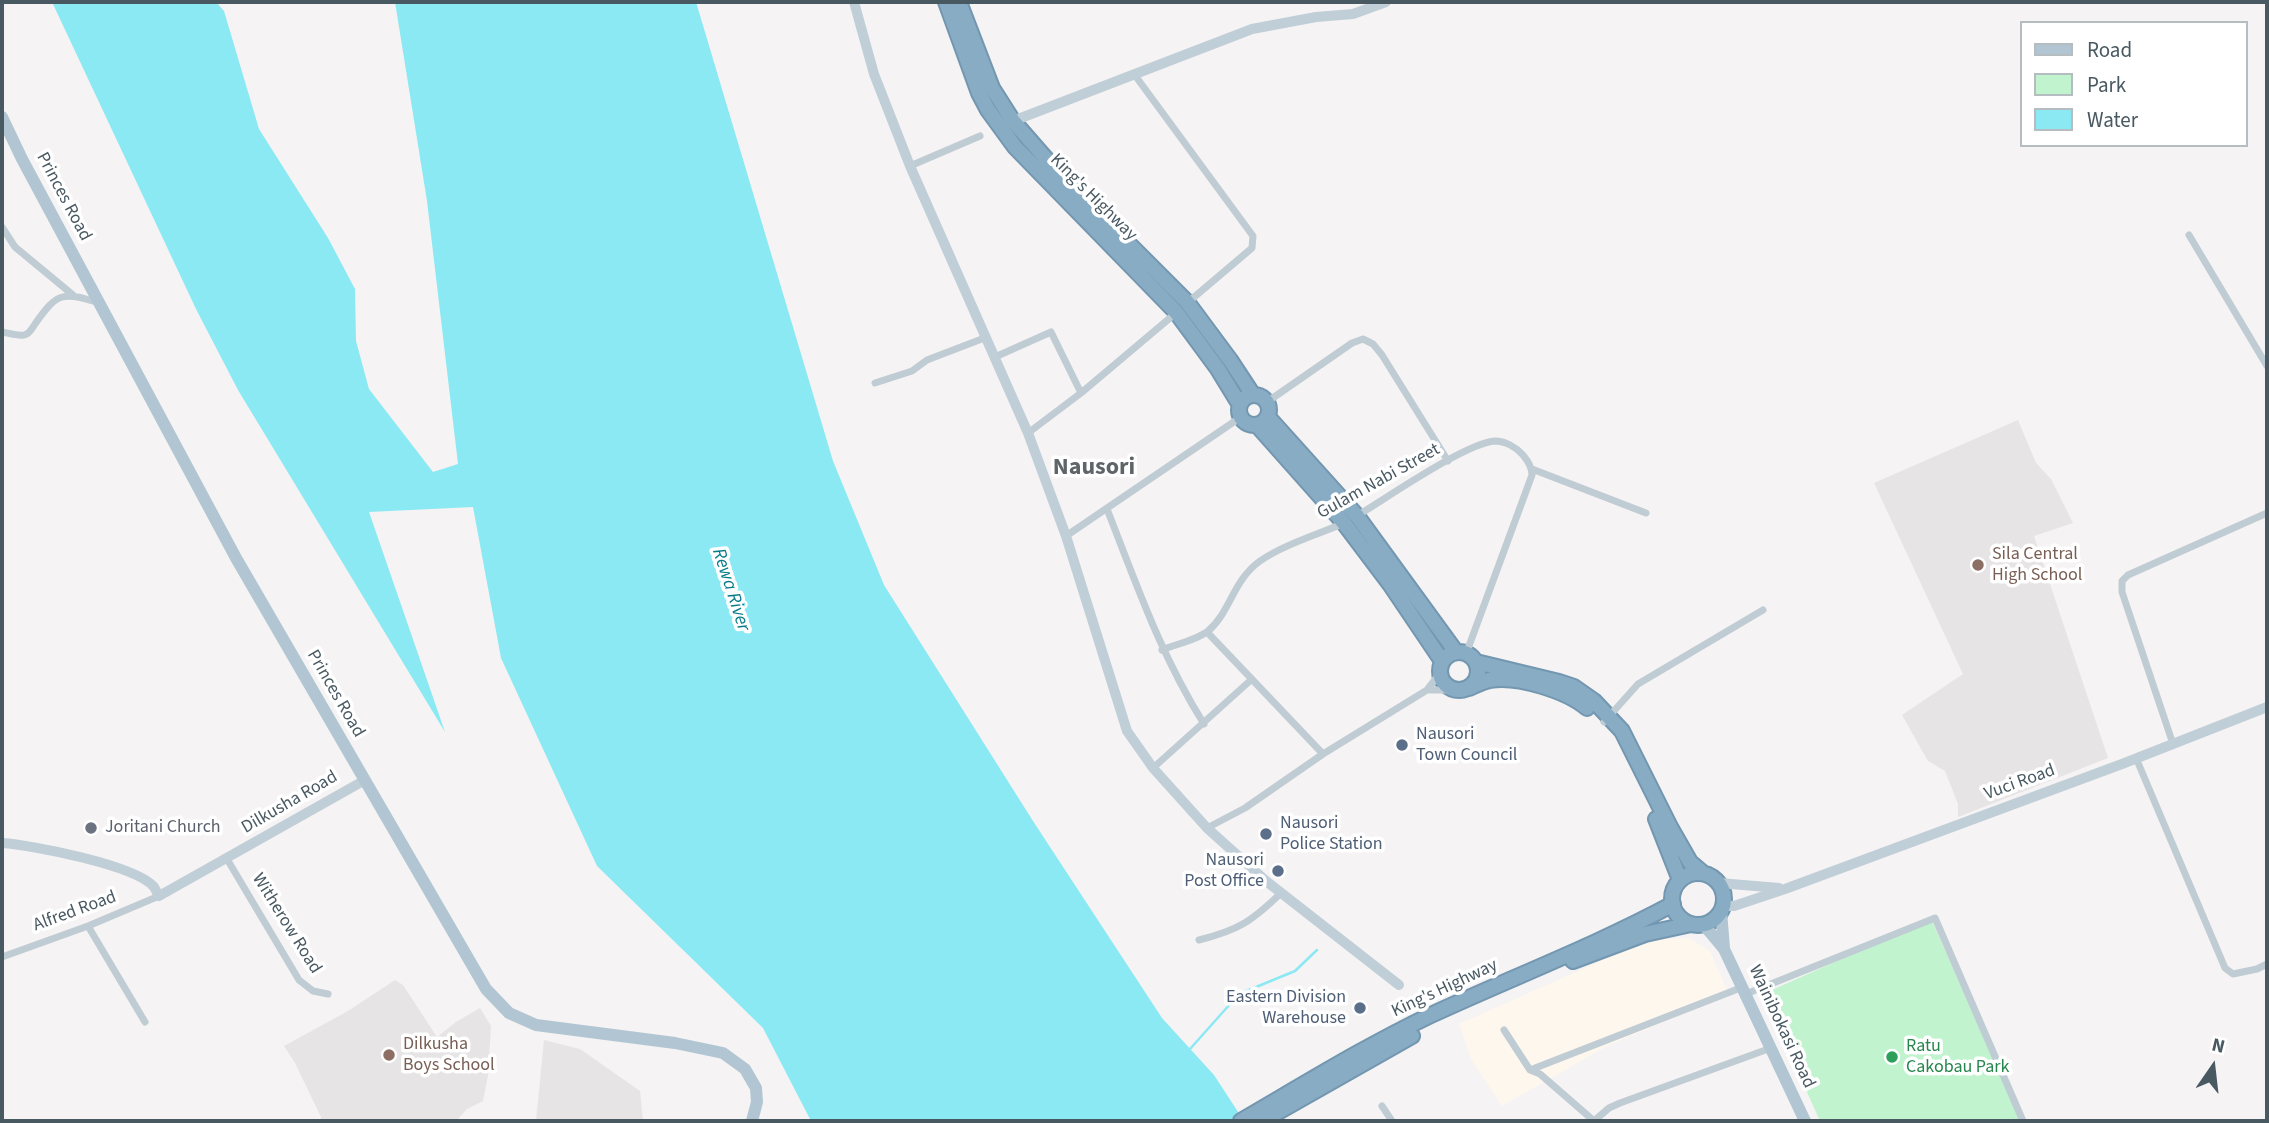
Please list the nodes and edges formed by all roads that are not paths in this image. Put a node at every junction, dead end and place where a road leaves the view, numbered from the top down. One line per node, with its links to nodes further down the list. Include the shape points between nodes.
1 (854, 2): 9 (street, via 874,74)
2 (946, 2): 14 (highway, King's Highway, via 979,93 1000,127)
3 (959, 2): 7 (highway, King's Highway, via 992,88)
4 (1386, 2): 5 (street, via 1353,14 1252,29)
5 (1133, 74): 7 (street); 14 (street, via 1253,236 1252,247)
6 (2, 117): 13 (main road, Princes Road)
7 (1013, 121): 14 (highway, King's Highway)
8 (980, 136): 9 (street)
9 (910, 166): 16 (street)
10 (2, 227): 12 (street, via 15,247)
11 (2189, 235): 18 (street)
12 (73, 295): 13 (street); 15 (street, via 56,299 29,333)
13 (100, 304): 48 (main road, Princes Road, via 230,547)
14 (1182, 307): 20 (street); 21 (highway, King's Highway, via 1230,360); 23 (highway, King's Highway)
15 (2, 332)
16 (987, 337): 17 (street); 19 (street)
17 (995, 357): 20 (street, via 1051,332); 25 (street)
18 (2267, 366)
19 (875, 383)
20 (1081, 393): 25 (street)
21 (1253, 395): 22 (highway); 23 (highway, via 1244,399)
22 (1267, 402): 24 (highway); 26 (street, via 1363,339 1382,355)
23 (1240, 411): 24 (highway, via 1246,423); 28 (street)
24 (1262, 421): 31 (highway)
25 (1028, 433): 32 (street)
26 (1448, 461): 27 (street, Gulam Nabi Street, via 1498,441 1525,457); 31 (street, Gulam Nabi Street)
27 (1532, 469): 29 (street); 36 (street)
28 (1107, 509): 32 (street); 35 (street)
29 (1646, 513)
30 (2267, 513): 44 (street, via 2122,581)
31 (1350, 520): 34 (street, Gulam Nabi Street, via 1259,561 1240,579); 36 (highway); 37 (highway)
32 (1066, 537): 47 (street, via 1127,731)
33 (1763, 610): 42 (street, via 1638,684)
34 (1207, 632): 35 (street); 38 (street)
35 (1162, 650): 43 (street)
36 (1466, 656): 37 (highway); 39 (highway, via 1478,677); 42 (highway, via 1574,687 1594,701)
37 (1441, 667): 39 (highway, via 1444,684); 40 (street)
38 (1252, 679): 43 (street); 45 (street)
39 (1462, 689): 40 (street); 42 (highway, via 1489,680 1523,682 1571,698)
40 (1427, 690): 45 (street)
41 (2267, 707): 44 (street, Vuci Road)
42 (1606, 719): 52 (highway, via 1622,731 1670,827 1690,862); 53 (highway, via 1671,852)
43 (1204, 724): 47 (street)
44 (2173, 744): 46 (street, Vuci Road)
45 (1323, 754): 49 (street)
46 (2136, 758): 55 (street, Vuci Road); 65 (street, via 2225,968 2233,974)
47 (1153, 768): 49 (street)
48 (365, 780): 51 (street, Dilkusha Road); 75 (main road, Princes Road, via 486,989 505,1009 536,1025 723,1053 745,1069 756,1088)
49 (1208, 828): 56 (street)
50 (2, 843): 57 (street, via 60,851 127,872 148,882)
51 (227, 859): 57 (street, Dilkusha Road); 68 (street, Witherow Road, via 299,980 313,991)
52 (1703, 873): 53 (highway, via 1690,873); 54 (highway)
53 (1680, 880): 58 (highway, via 1673,891)
54 (1719, 883): 55 (street, Vuci Road); 59 (highway)
55 (1785, 889): 59 (street, Vuci Road)
56 (1281, 893): 62 (street, via 1237,929); 66 (street)
57 (159, 897): 61 (street, Alfred Road)
58 (1673, 904): 60 (highway, via 1683,919); 73 (highway, King's Highway, via 1429,1017)
59 (1723, 909): 60 (highway, via 1714,920); 63 (main road, Wainibokasi Road)
60 (1697, 924): 63 (main road, Wainibokasi Road); 73 (highway, King's Highway, via 1645,934 1553,968)
61 (88, 926): 64 (street, Alfred Road); 69 (street)
62 (1199, 940)
63 (1724, 949): 67 (main road, Wainibokasi Road)
64 (2, 957)
65 (2267, 964)
66 (1399, 985)
67 (1744, 990): 71 (main road, Wainibokasi Road); 72 (street); 81 (street, via 1935,918)
68 (328, 994)
69 (145, 1022)
70 (1504, 1030): 72 (street)
71 (1771, 1048): 79 (street, via 1620,1103); 80 (main road, Wainibokasi Road)
72 (1530, 1070): 79 (street)
73 (1292, 1097): 76 (highway, King's Highway); 77 (highway, King's Highway)
74 (1382, 1106): 78 (street)
75 (752, 1121)
76 (1241, 1121)
77 (1262, 1121)
78 (1392, 1121)
79 (1594, 1121)
80 (1805, 1121)
81 (2023, 1121)

